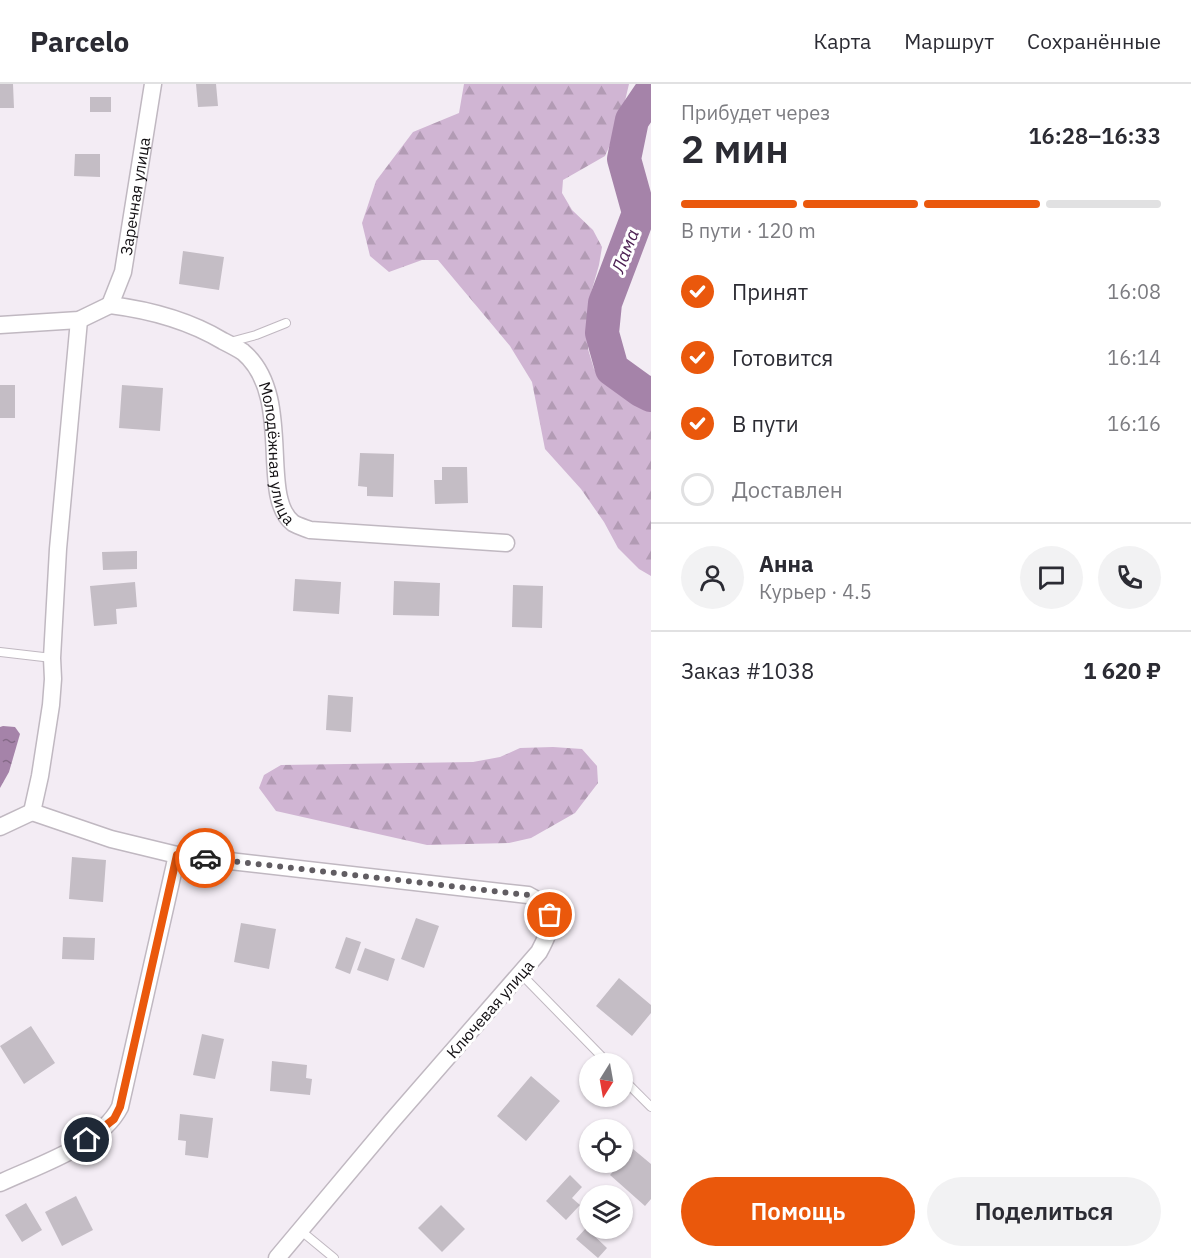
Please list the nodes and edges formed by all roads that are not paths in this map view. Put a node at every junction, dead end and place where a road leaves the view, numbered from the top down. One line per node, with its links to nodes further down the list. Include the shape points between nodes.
1 (153, 84): 2 (street, Заречная улица, via 123,272)
2 (110, 305): 3 (street); 6 (street, Молодёжная улица, via 173,318)
3 (79, 320): 5 (street); 9 (street)
4 (286, 323): 6 (lane)
5 (0, 325)
6 (226, 342): 7 (street, Молодёжная улица, via 243,352 261,374 271,402 278,494 293,523 310,530)
7 (506, 543)
8 (0, 652): 9 (lane)
9 (52, 658): 10 (street, via 51,705)
10 (32, 812): 11 (street); 12 (street, Ключевая улица, via 111,839)
11 (0, 827)
12 (177, 855): 13 (street, Ключевая улица, via 528,895 541,901 550,915 549,933); 17 (street, via 120,1107 114,1119 74,1149)
13 (521, 974): 14 (lane); 18 (street, Ключевая улица)
14 (598, 1053)
15 (633, 1088): 16 (lane)
16 (651, 1107)
17 (0, 1182)
18 (300, 1230): 19 (street, Ключевая улица); 20 (lane)
19 (277, 1258)
20 (334, 1258)

